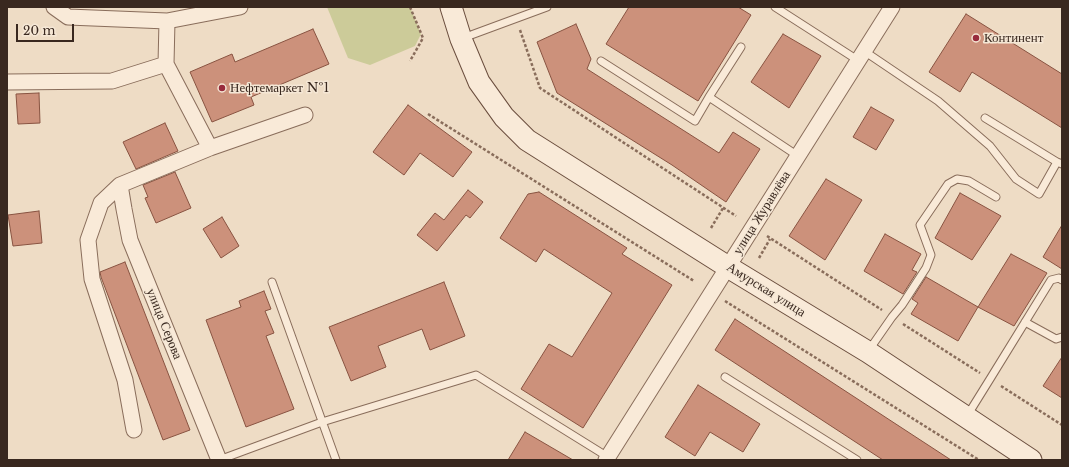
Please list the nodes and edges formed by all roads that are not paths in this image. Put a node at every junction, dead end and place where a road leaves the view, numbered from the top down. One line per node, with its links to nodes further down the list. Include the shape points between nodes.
1 (54, 7): 7 (street, via 68,17)
2 (240, 7): 7 (street)
3 (450, 7): 8 (main road, Амурская улица)
4 (547, 7): 8 (lane)
5 (775, 7): 10 (lane)
6 (892, 7): 10 (street, улица Журавлёва)
7 (167, 21): 12 (street)
8 (461, 39): 22 (main road, Амурская улица, via 479,82 504,117 527,140)
9 (741, 47): 14 (lane)
10 (862, 56): 18 (street, улица Журавлёва); 19 (lane, via 938,101 990,146 1016,179 1040,194)
11 (600, 61): 14 (lane, via 695,121)
12 (166, 64): 13 (street, via 112,80); 17 (street)
13 (7, 82)
14 (709, 97): 18 (lane)
15 (305, 115): 17 (street)
16 (985, 118): 19 (lane)
17 (210, 148): 20 (street)
18 (798, 156): 22 (street, улица Журавлёва)
19 (1060, 163)
20 (120, 185): 31 (street, via 101,203 88,240 92,279 126,380); 34 (street, улица Серова, via 130,240)
21 (996, 197): 27 (lane, via 969,181 957,179 948,184 920,225 931,255 926,268)
22 (728, 267): 27 (main road, Амурская улица); 33 (street, улица Журавлёва)
23 (1062, 280): 25 (lane, via 1051,280)
24 (272, 282): 30 (lane)
25 (1025, 322): 26 (lane, via 1056,339); 29 (lane)
26 (1062, 337)
27 (868, 352): 29 (main road, Амурская улица)
28 (725, 377): 36 (lane)
29 (966, 417): 32 (main road, Амурская улица)
30 (322, 422): 33 (lane, via 476,375); 34 (lane); 35 (lane)
31 (134, 430)
32 (1022, 456)
33 (607, 458)
34 (219, 460)
35 (336, 460)
36 (857, 460)

